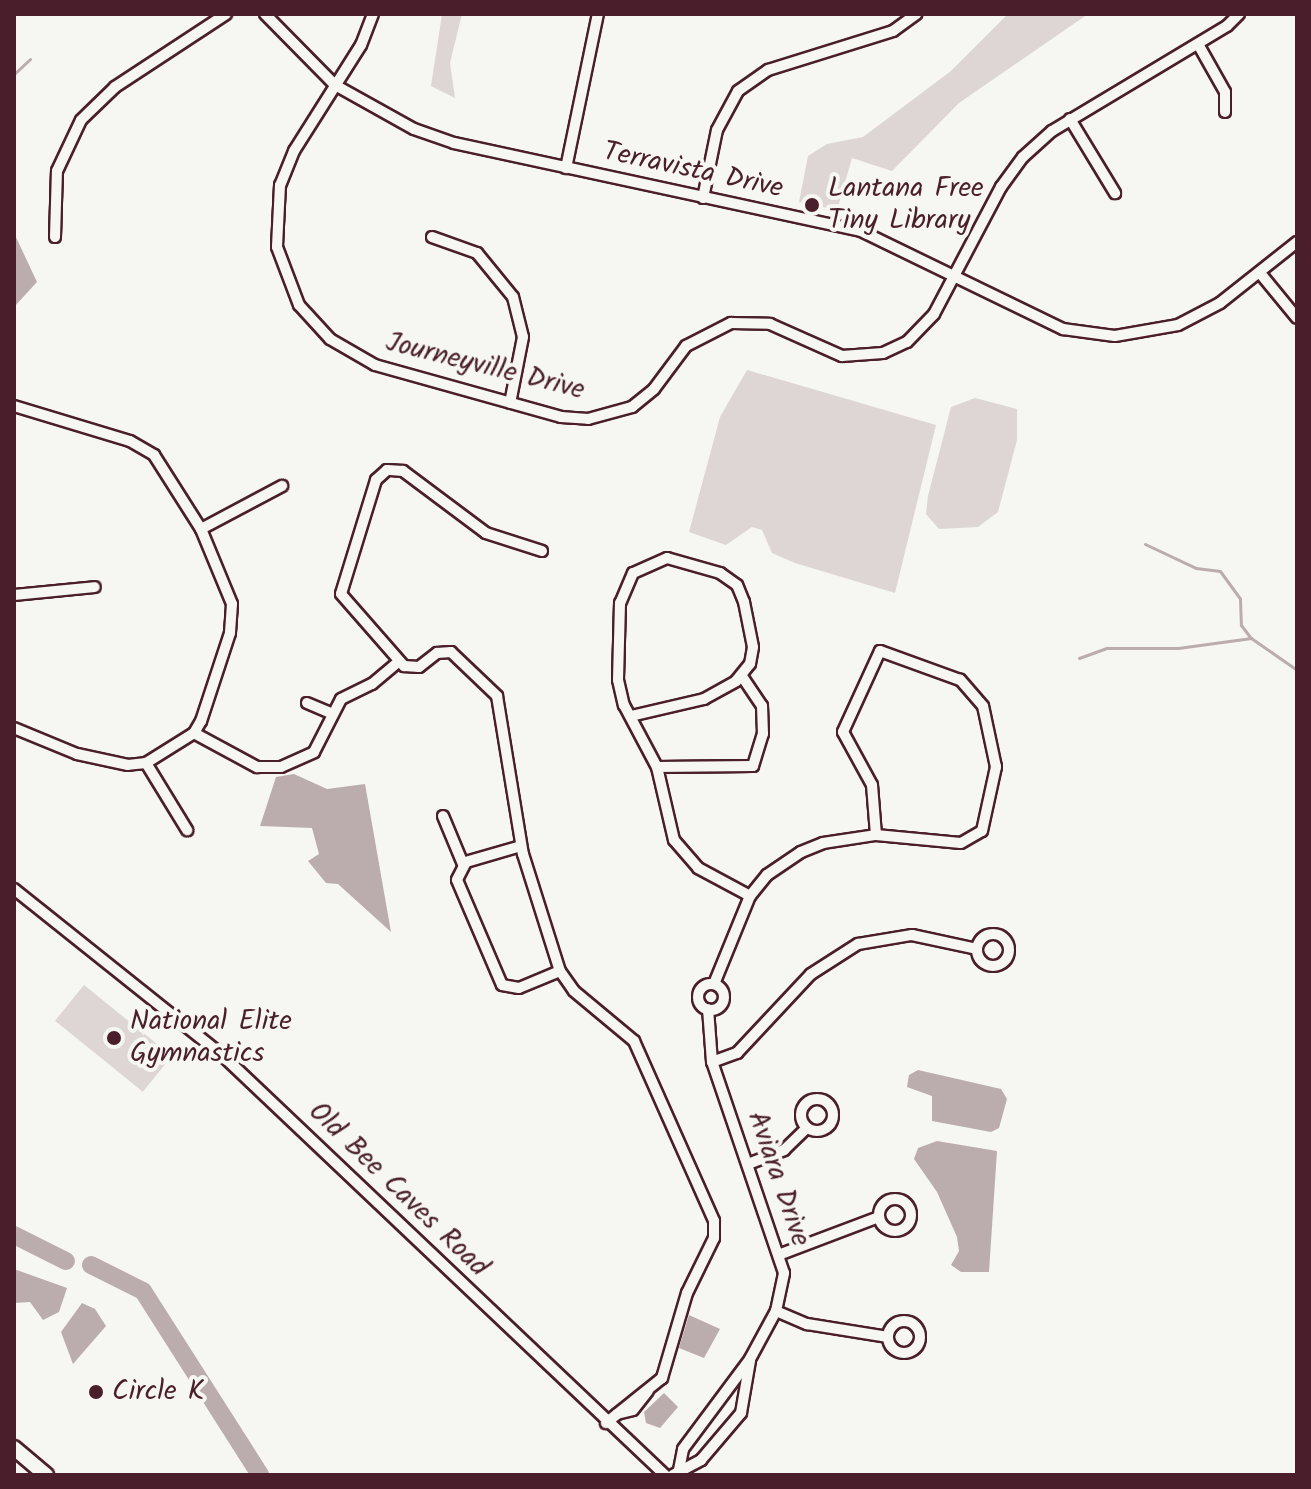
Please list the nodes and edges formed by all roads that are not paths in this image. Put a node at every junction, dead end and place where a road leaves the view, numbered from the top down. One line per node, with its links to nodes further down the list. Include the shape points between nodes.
1 (226, 14): 14 (street, via 115,87 81,120 57,171)
2 (265, 14): 8 (street, Terravista Drive)
3 (373, 14): 8 (street, Journeyville Drive)
4 (598, 14): 11 (street)
5 (916, 14): 13 (street, via 893,31 768,70 738,91 717,130)
6 (1239, 14): 7 (street, Journeyville Drive)
7 (1198, 44): 9 (street, via 1225,92); 10 (street, Journeyville Drive)
8 (335, 85): 11 (street, Terravista Drive, via 437,138); 20 (street, Journeyville Drive, via 294,151 277,200 280,260 299,305 324,334 358,357)
9 (1225, 112)
10 (1070, 119): 12 (street); 18 (street, Journeyville Drive, via 1038,142 1009,174)
11 (566, 168): 13 (street, Terravista Drive)
12 (1115, 193)
13 (703, 198): 18 (street, Terravista Drive, via 861,231)
14 (55, 237)
15 (432, 237): 20 (street, via 477,253 513,297 523,337)
16 (1297, 242): 17 (street, Terravista Drive)
17 (1260, 273): 18 (street, Terravista Drive, via 1178,325 1115,336 1063,329); 19 (street)
18 (955, 275): 20 (street, Journeyville Drive, via 926,325 883,353 842,356 770,324 731,323 686,346 654,389 619,414 561,417)
19 (1297, 318)
20 (510, 403)
21 (14, 406): 23 (street, via 143,447 163,465)
22 (282, 486): 23 (street)
23 (201, 529): 33 (street, via 225,576 232,604 230,633)
24 (542, 551): 27 (street, via 486,533 403,471 382,472 341,594)
25 (95, 587): 26 (street)
26 (14, 595)
27 (399, 661): 30 (street, via 372,684 346,695); 39 (street, via 416,667 437,653 451,652 497,696)
28 (741, 675): 31 (street, via 698,702); 31 (street, via 753,647 737,585 720,573 680,560 647,563 633,573 620,603 618,680); 35 (street, via 762,706 763,734 753,766)
29 (307, 703): 30 (street)
30 (333, 714): 33 (street, via 314,752 273,769 245,762)
31 (631, 716): 35 (street)
32 (14, 728): 34 (street, via 77,754 128,765)
33 (194, 733): 34 (street)
34 (146, 763): 37 (street)
35 (657, 767): 42 (street, via 674,840 698,868)
36 (443, 816): 40 (street)
37 (187, 830)
38 (876, 835): 38 (street, Aviara Drive, via 961,843 975,839 982,831 996,778 994,743 983,706 960,680 880,651 843,732 872,785); 42 (street, Aviara Drive, via 801,852 767,875)
39 (521, 846): 40 (street, via 496,849); 44 (street)
40 (463, 864): 44 (street, via 457,880 501,984 519,988)
41 (14, 889): 56 (street, Old Bee Caves Road, via 221,1054)
42 (750, 896): 45 (street, Aviara Drive)
43 (977, 949): 47 (street, via 912,935 858,944 811,974 737,1053)
44 (560, 971): 56 (street, via 574,991 634,1041 714,1221 714,1238 687,1293 665,1370 633,1410)
45 (714, 984): 46 (street, Aviara Drive, via 703,987 698,997); 46 (street, Aviara Drive, via 723,991 723,1003)
46 (708, 1009): 47 (street, Aviara Drive)
47 (712, 1062): 49 (street, Aviara Drive)
48 (807, 1128): 49 (street, via 784,1150)
49 (748, 1164): 51 (street, Aviara Drive)
50 (879, 1217): 51 (street)
51 (781, 1254): 52 (street, Aviara Drive, via 784,1273)
52 (776, 1311): 53 (street, via 821,1327); 54 (street, Aviara Drive)
53 (888, 1337)
54 (750, 1359): 55 (street, Aviara Drive); 57 (street, Aviara Drive, via 745,1406)
55 (709, 1420): 57 (street); 59 (street, Aviara Drive, via 683,1449)
56 (606, 1423): 61 (street, Old Bee Caves Road)
57 (725, 1432): 59 (street, Aviara Drive, via 701,1460)
58 (14, 1448): 60 (main road)
59 (676, 1472)
60 (46, 1475)
61 (665, 1475)

